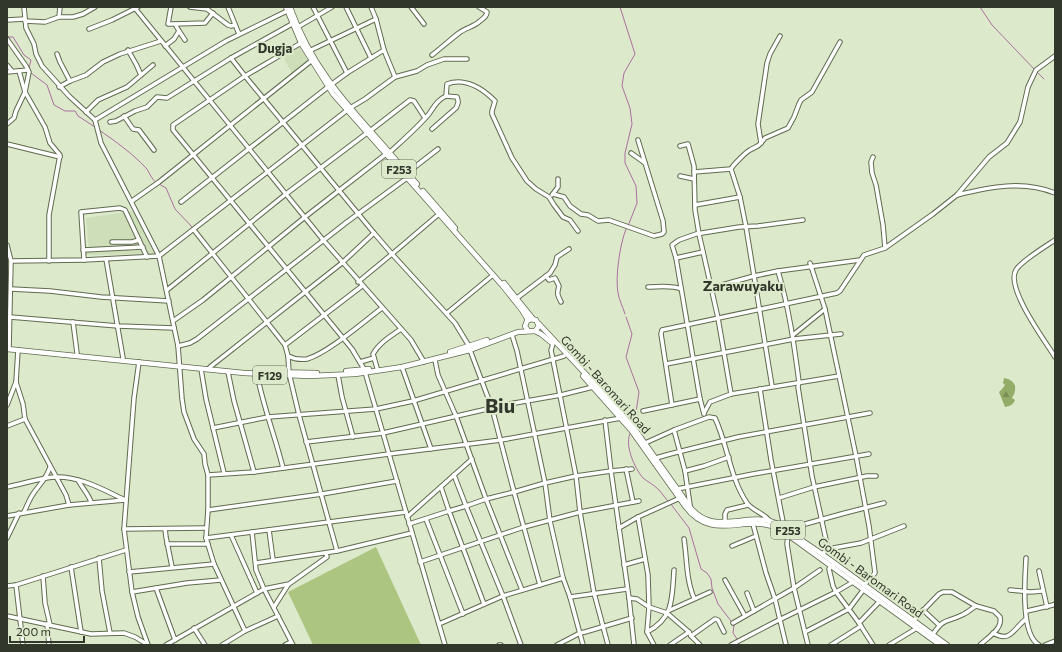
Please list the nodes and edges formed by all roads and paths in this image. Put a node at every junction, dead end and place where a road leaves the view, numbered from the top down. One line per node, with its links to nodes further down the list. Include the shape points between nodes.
1 (24, 7): 21 (street)
2 (60, 7): 18 (street)
3 (95, 7): 18 (street, via 73,17)
4 (171, 7): 22 (street, via 168,24)
5 (190, 7): 14 (street)
6 (228, 7): 25 (street)
7 (313, 7): 17 (street)
8 (332, 7): 17 (street)
9 (346, 7): 27 (street)
10 (372, 7): 19 (street)
11 (411, 7): 24 (street)
12 (479, 7): 43 (street, via 487,12 483,19 458,34)
13 (136, 8): 28 (street); 34 (street)
14 (208, 8): 16 (street)
15 (287, 8): 23 (main road, F253); 26 (main road, F253); 30 (street)
16 (213, 14): 22 (street, via 206,23); 25 (street, via 229,26)
17 (317, 15): 26 (street); 35 (street)
18 (59, 17): 21 (street, via 45,22)
19 (376, 19): 27 (street); 40 (street)
20 (7, 20): 21 (street)
21 (25, 20): 63 (street, via 38,60)
22 (175, 24): 29 (street)
23 (292, 24): 37 (main road, F253); 45 (street)
24 (424, 24)
25 (235, 25): 30 (street)
26 (298, 27): 41 (main road, F253)
27 (356, 28): 35 (street); 46 (street)
28 (89, 29)
29 (179, 31): 33 (street); 38 (street)
30 (239, 34): 51 (street)
31 (780, 36): 80 (street, via 767,63 758,124)
32 (7, 39): 52 (street)
33 (185, 40)
34 (161, 41): 38 (street); 39 (street)
35 (330, 41): 41 (street); 56 (street)
36 (840, 42): 80 (street, via 812,92 801,100 788,128)
37 (301, 43): 48 (main road, F253); 58 (street)
38 (165, 46): 51 (street)
39 (128, 50): 57 (street); 60 (street, via 103,62 86,75)
40 (384, 50): 46 (street); 59 (street)
41 (309, 51): 62 (main road, F253)
42 (57, 54): 60 (street)
43 (432, 55)
44 (1055, 56): 105 (street, via 1036,70 1028,87 1020,122 1007,143 989,157)
45 (231, 58): 58 (street); 61 (street)
46 (371, 58): 56 (street)
47 (467, 59): 59 (street, via 444,59)
48 (311, 61): 62 (main road, F253); 66 (street)
49 (7, 65): 53 (street)
50 (154, 65): 57 (street)
51 (182, 67): 61 (street); 72 (street)
52 (28, 70): 54 (street); 64 (street)
53 (12, 71): 54 (street); 55 (street)
54 (19, 71): 64 (street)
55 (7, 72)
56 (347, 73): 62 (street)
57 (141, 75): 69 (street, via 127,87 98,100)
58 (245, 76): 66 (street); 67 (street)
59 (395, 77): 68 (street)
60 (70, 81): 63 (street)
61 (194, 81): 67 (street); 70 (street, via 167,98 157,98 147,107)
62 (330, 86): 68 (main road, F253); 74 (street)
63 (60, 87): 69 (street)
64 (25, 92): 75 (street, via 14,118); 90 (street, via 45,127 50,143 59,152)
65 (446, 96): 71 (street, via 439,100); 77 (street, via 457,97 458,105); 106 (street, via 447,84 468,83 495,101 492,114 512,158 527,182)
66 (264, 99): 74 (street); 76 (street)
67 (209, 100): 76 (street); 89 (street, via 172,128)
68 (348, 109): 78 (main road, F253); 82 (street)
69 (86, 112): 72 (street)
70 (124, 116): 73 (street); 86 (street)
71 (425, 118): 78 (street, via 410,100); 87 (street)
72 (95, 120): 108 (street, via 101,143)
73 (110, 122)
74 (282, 122): 82 (street); 84 (street)
75 (7, 124)
76 (230, 126): 84 (street); 89 (street)
77 (432, 129)
78 (368, 132): 87 (main road, F253); 93 (street)
79 (638, 140): 92 (street)
80 (761, 142): 94 (street, via 748,151)
81 (7, 144): 90 (street)
82 (302, 146): 93 (street); 95 (street)
83 (680, 146): 96 (street, via 688,144)
84 (248, 148): 95 (street); 99 (street)
85 (438, 149): 97 (street)
86 (154, 150)
87 (388, 153): 97 (main road, F253); 102 (street)
88 (631, 153): 92 (street)
89 (193, 154): 99 (street); 108 (street)
90 (60, 157): 143 (street, via 49,215)
91 (873, 158): 130 (street, via 872,173)
92 (645, 163): 106 (street, via 662,221 662,234 654,236 609,220 598,222 570,206 564,197)
93 (320, 168): 102 (street); 104 (street)
94 (731, 169): 96 (street); 107 (street)
95 (268, 172): 104 (street); 109 (street)
96 (694, 172): 101 (street)
97 (407, 175): 112 (street); 113 (main road, F253); 115 (main road, F253)
98 (680, 176): 101 (street)
99 (211, 177): 109 (street); 110 (street)
100 (558, 179): 106 (street, via 558,187)
101 (694, 179): 111 (street)
102 (340, 191): 112 (street); 114 (street)
103 (1055, 193): 105 (street, via 1043,188 992,186)
104 (286, 194): 114 (street); 117 (street)
105 (957, 194): 130 (street)
106 (551, 195): 120 (street, via 554,205)
107 (740, 197): 111 (street); 118 (street)
108 (132, 201): 136 (street)
109 (231, 201): 117 (street); 119 (street)
110 (181, 202)
111 (695, 204): 122 (street)
112 (359, 213): 121 (street); 125 (street)
113 (439, 214): 115 (main road, F253); 135 (street)
114 (304, 217): 125 (street); 129 (street)
115 (446, 220): 148 (main road, F253); 162 (main road, F253)
116 (803, 220): 118 (street)
117 (250, 224): 129 (street); 134 (street)
118 (746, 227): 122 (street); 150 (street)
119 (194, 230): 134 (street); 136 (street)
120 (578, 231)
121 (374, 233): 135 (street); 144 (street)
122 (699, 234): 133 (street); 139 (street, via 673,243)
123 (139, 240): 126 (street); 128 (street); 132 (street, via 124,208 82,211)
124 (1055, 240): 201 (street, via 1022,263 1013,277 1014,285 1033,325)
125 (324, 241): 144 (street); 146 (street)
126 (112, 242)
127 (7, 245): 142 (street)
128 (143, 247): 132 (street); 137 (street)
129 (269, 247): 146 (street); 151 (street)
130 (885, 248): 141 (street, via 870,252)
131 (569, 249): 149 (street, via 557,257 555,265)
132 (83, 250): 140 (street)
133 (702, 252): 139 (street); 155 (street)
134 (212, 254): 151 (street); 158 (street)
135 (392, 254): 152 (street); 170 (street)
136 (160, 256): 137 (street); 158 (street)
137 (147, 257): 138 (street)
138 (106, 258): 140 (street); 161 (street)
139 (676, 258): 157 (street)
140 (84, 260): 143 (street)
141 (860, 260): 145 (street); 160 (street, via 837,294)
142 (12, 261): 143 (street); 156 (street)
143 (49, 261)
144 (342, 263): 152 (street); 159 (street)
145 (811, 264): 147 (street); 160 (street)
146 (287, 270): 159 (street); 163 (street)
147 (778, 271): 150 (street); 166 (street)
148 (493, 275): 170 (street); 176 (main road, F253)
149 (546, 276): 162 (street); 165 (street, via 550,280 555,278 559,286 557,291)
150 (754, 276): 155 (street); 169 (street)
151 (231, 277): 163 (street); 174 (street)
152 (358, 282): 153 (street)
153 (362, 286): 167 (street); 171 (street)
154 (648, 287): 157 (street)
155 (711, 288): 173 (street)
156 (11, 289): 161 (street); 172 (street)
157 (681, 289): 179 (street)
158 (167, 290): 164 (street)
159 (305, 292): 171 (street); 175 (street)
160 (822, 297): 166 (street); 168 (street)
161 (113, 298): 164 (street); 180 (street)
162 (517, 298): 176 (main road, F253)
163 (248, 299): 175 (street); 193 (street, via 197,339)
164 (169, 302): 174 (street)
165 (560, 302)
166 (788, 305): 169 (street); 188 (street)
167 (382, 308): 182 (street); 189 (street)
168 (825, 309): 185 (street); 188 (street)
169 (759, 310): 173 (street); 192 (street)
170 (447, 313): 195 (street)
171 (325, 315): 189 (street); 191 (street)
172 (10, 317): 177 (street); 194 (street)
173 (718, 318): 179 (street); 198 (street)
174 (173, 321): 181 (street)
175 (267, 321): 191 (street); 212 (street)
176 (529, 321): 178 (main road, F253, via 537,321); 183 (main road, F253); 195 (main road, F129, via 515,331)
177 (73, 322): 180 (street); 197 (street)
178 (539, 324): 184 (main road); 260 (main road, Gombi - Baromari Road / F253)
179 (688, 325): 205 (street); 210 (street, via 662,330)
180 (118, 326): 181 (street); 202 (street)
181 (174, 328): 193 (street)
182 (401, 330): 203 (street, via 375,351); 207 (street, via 411,340)
183 (528, 331): 184 (main road); 187 (main road, F129)
184 (535, 331): 190 (main road, Gombi - Baromari Road / F253)
185 (830, 334): 186 (street); 188 (street); 222 (street)
186 (841, 334)
187 (512, 335): 195 (main road, F129); 215 (street)
188 (794, 337): 192 (street); 225 (street)
189 (343, 338): 199 (street, via 307,359); 209 (street)
190 (553, 344): 200 (main road, Gombi - Baromari Road / F253); 204 (street, via 551,347)
191 (285, 345): 199 (street)
192 (765, 345): 198 (street); 226 (street)
193 (178, 346): 211 (street)
194 (8, 347): 196 (main road, F129); 197 (main road, F129)
195 (470, 348): 206 (main road, F129); 207 (main road, F129); 223 (street)
196 (18, 350): 208 (main road, F129); 224 (street)
197 (77, 353): 202 (main road, F129)
198 (724, 354): 205 (street); 230 (street)
199 (288, 356): 220 (street)
200 (564, 356): 204 (street); 227 (main road, Gombi - Baromari Road / F253)
201 (1055, 357)
202 (123, 358): 211 (main road, F129)
203 (374, 358): 209 (street); 214 (street)
204 (554, 359): 215 (street); 232 (street)
205 (693, 359): 210 (street); 234 (street)
206 (435, 360): 207 (main road, F129); 229 (street)
207 (423, 361): 213 (main road, F129); 214 (main road, F129)
208 (139, 362): 211 (main road, F129); 310 (street)
209 (360, 362): 217 (street)
210 (666, 364): 238 (street)
211 (179, 365): 212 (main road, F129); 216 (main road, F129); 289 (street, via 184,412 194,439 204,454)
212 (210, 367): 220 (main road, F129)
213 (402, 367): 217 (main road, F129); 235 (street)
214 (377, 368): 217 (main road, F129)
215 (520, 368): 223 (street); 236 (street)
216 (201, 369): 218 (main road, F129); 257 (street)
217 (364, 371): 220 (main road, F129); 221 (main road, F129); 240 (street)
218 (228, 372): 219 (main road, F129); 253 (street)
219 (257, 374): 220 (main road, F129); 247 (street)
220 (289, 374): 221 (main road, F129); 245 (street)
221 (338, 375): 242 (street)
222 (839, 376): 225 (street); 248 (street)
223 (481, 379): 229 (street); 239 (street)
224 (16, 382): 231 (street); 233 (street)
225 (799, 382): 226 (street); 255 (street)
226 (772, 386): 228 (street)
227 (593, 387): 232 (street); 249 (main road, Gombi - Baromari Road / F253)
228 (760, 389): 230 (street); 262 (street)
229 (445, 391): 235 (street); 246 (street)
230 (731, 394): 244 (street, via 710,402)
231 (20, 395): 233 (street); 250 (street)
232 (561, 395): 236 (street); 258 (street)
233 (10, 396): 237 (street)
234 (700, 399): 238 (street); 244 (street)
235 (413, 401): 240 (street); 254 (street)
236 (527, 401): 239 (street); 263 (street)
237 (7, 405)
238 (672, 405): 241 (street)
239 (492, 408): 246 (street); 265 (street)
240 (376, 409): 242 (street); 261 (street)
241 (643, 411)
242 (347, 412): 245 (street); 264 (street)
243 (870, 413): 248 (street)
244 (704, 414): 251 (street)
245 (299, 415): 247 (street); 267 (street)
246 (456, 416): 254 (street); 269 (street)
247 (268, 417): 253 (street); 281 (street)
248 (847, 417): 255 (street); 274 (street)
249 (621, 418): 252 (street); 260 (main road, Gombi - Baromari Road / F253)
250 (25, 419): 256 (street); 280 (street)
251 (705, 419): 259 (street); 266 (street, via 715,418)
252 (606, 420): 258 (street); 284 (street)
253 (241, 422): 257 (street); 287 (street)
254 (421, 424): 261 (street); 270 (street)
255 (804, 425): 262 (street); 279 (street)
256 (7, 426)
257 (213, 428): 288 (street)
258 (567, 428): 263 (street); 291 (street)
259 (674, 430): 268 (street); 271 (street)
260 (634, 431): 268 (main road, Gombi - Baromari Road / F253)
261 (383, 433): 264 (street); 272 (street)
262 (767, 433): 266 (street); 286 (street)
263 (534, 434): 265 (street); 299 (street)
264 (353, 437): 267 (street)
265 (501, 440): 269 (street); 305 (street)
266 (724, 440): 271 (street); 275 (street)
267 (306, 442): 278 (street)
268 (643, 443): 276 (main road, Gombi - Baromari Road / F253); 307 (main road, Gombi - Baromari Road / F253)
269 (466, 444): 270 (street); 277 (street)
270 (431, 449): 272 (street)
271 (680, 451): 276 (street); 285 (street)
272 (389, 454): 278 (street); 298 (street)
273 (869, 454): 274 (street)
274 (856, 456): 279 (street); 296 (street)
275 (729, 457): 285 (street); 295 (street)
276 (656, 458): 304 (main road, Gombi - Baromari Road / F253)
277 (472, 459): 290 (street); 309 (street)
278 (313, 464): 281 (street); 306 (street)
279 (810, 464): 286 (street); 303 (street)
280 (50, 467): 293 (street); 294 (street)
281 (283, 468): 287 (street)
282 (626, 469): 283 (street); 284 (street); 313 (street)
283 (632, 469)
284 (611, 471): 291 (street); 316 (street)
285 (684, 471): 302 (street)
286 (773, 471): 295 (street); 308 (street)
287 (254, 472): 288 (street)
288 (224, 473): 289 (street)
289 (208, 475): 321 (street)
290 (454, 475): 301 (street); 318 (street)
291 (576, 476): 299 (street); 325 (street)
292 (876, 476): 296 (street)
293 (56, 477): 294 (street); 297 (street); 315 (street)
294 (45, 478): 300 (street); 323 (street)
295 (734, 478): 302 (street); 317 (street)
296 (860, 478): 303 (street); 320 (street)
297 (78, 480): 310 (street); 312 (street)
298 (397, 481): 306 (street); 324 (street)
299 (545, 483): 305 (street); 331 (street)
300 (7, 487)
301 (441, 487): 322 (street); 328 (street)
302 (686, 487): 304 (street); 319 (street)
303 (814, 487): 308 (street); 333 (street)
304 (677, 489): 319 (main road, Gombi - Baromari Road / F253)
305 (514, 492): 309 (street); 341 (street)
306 (322, 494): 321 (street); 335 (street)
307 (680, 498): 329 (street); 337 (main road, Gombi - Baromari Road / F253, via 695,518 704,523 723,526)
308 (779, 498): 339 (street)
309 (486, 499): 318 (street); 350 (street)
310 (125, 500): 312 (street); 343 (street)
311 (639, 501): 313 (street)
312 (90, 502): 315 (street)
313 (633, 502): 316 (street)
314 (884, 503): 320 (street)
315 (69, 505): 323 (street)
316 (617, 505): 325 (street); 342 (street)
317 (748, 505): 332 (street); 334 (street, via 727,510)
318 (466, 506): 322 (street); 356 (street)
319 (690, 507): 334 (main road, Gombi - Baromari Road / F253, via 702,518 713,522)
320 (865, 508): 333 (street); 355 (street)
321 (208, 510): 340 (street)
322 (449, 511): 330 (street); 360 (street)
323 (24, 512): 326 (street)
324 (406, 512): 328 (street); 335 (street)
325 (580, 512): 331 (street); 404 (street)
326 (19, 513): 327 (street); 352 (street)
327 (7, 516)
328 (407, 517): 336 (street)
329 (638, 517): 342 (street); 369 (street)
330 (426, 519): 336 (street); 366 (street)
331 (550, 520): 341 (street); 383 (street)
332 (769, 520): 334 (main road, Gombi - Baromari Road / F253); 339 (main road, Gombi - Baromari Road / F253)
333 (822, 520): 348 (street, via 798,526); 361 (street)
334 (725, 522)
335 (330, 523): 345 (street); 363 (street)
336 (410, 524): 347 (street)
337 (753, 524): 348 (main road, Gombi - Baromari Road / F253, via 770,525); 351 (street)
338 (904, 526): 355 (street)
339 (784, 527): 348 (main road, Gombi - Baromari Road / F253)
340 (206, 528): 344 (street); 353 (street)
341 (524, 528): 350 (street); 390 (street)
342 (619, 528): 374 (street)
343 (124, 529): 344 (street); 362 (street)
344 (165, 529): 357 (street)
345 (269, 530): 346 (street); 370 (street)
346 (252, 532): 349 (street); 372 (street)
347 (412, 532): 363 (street); 371 (street)
348 (788, 533): 365 (main road, Gombi - Baromari Road / F253); 375 (main road, Gombi - Baromari Road / F253); 393 (street, via 787,544)
349 (230, 535): 353 (street); 403 (street)
350 (501, 536): 356 (street); 396 (street)
351 (756, 536): 359 (street); 410 (street)
352 (7, 538)
353 (206, 538): 358 (street)
354 (684, 539): 409 (street, via 689,585)
355 (871, 540): 361 (street); 391 (street, via 875,573)
356 (481, 542): 360 (street); 406 (street)
357 (167, 544): 358 (street); 377 (street)
358 (208, 544): 373 (street)
359 (732, 546)
360 (463, 548): 366 (street); 412 (street)
361 (828, 549): 365 (street)
362 (126, 550): 367 (street); 381 (street)
363 (337, 552): 364 (street)
364 (326, 553): 370 (street); 387 (street, via 327,557)
365 (822, 554): 375 (main road, Gombi - Baromari Road / F253)
366 (440, 556): 371 (street); 425 (street)
367 (99, 558): 376 (street); 450 (street)
368 (1026, 558): 402 (street)
369 (645, 559): 374 (street); 417 (street)
370 (273, 560): 372 (street)
371 (420, 562): 435 (street)
372 (256, 563): 394 (street, via 256,570)
373 (214, 564): 377 (street); 384 (street)
374 (624, 564): 395 (street)
375 (833, 565): 386 (main road, Gombi - Baromari Road / F253); 391 (main road, Gombi - Baromari Road / F253); 401 (street, via 829,569)
376 (71, 567): 382 (street); 443 (street)
377 (172, 567): 381 (street)
378 (674, 570): 421 (street)
379 (820, 570): 393 (street)
380 (1039, 571): 398 (street)
381 (129, 572): 399 (street)
382 (43, 576): 389 (street); 436 (street)
383 (563, 578): 390 (street); 407 (street)
384 (221, 580): 392 (street); 414 (street)
385 (725, 580): 428 (street)
386 (854, 582): 391 (main road, Gombi - Baromari Road / F253); 401 (street)
387 (288, 584): 394 (street); 416 (street)
388 (8, 585): 389 (street)
389 (16, 585): 430 (street)
390 (540, 585): 396 (street)
391 (864, 587): 411 (main road, Gombi - Baromari Road / F253); 419 (street); 433 (main road, Gombi - Baromari Road / F253)
392 (156, 588): 399 (street); 453 (street)
393 (794, 588): 410 (street); 423 (street)
394 (264, 589): 403 (street); 416 (street)
395 (628, 589): 404 (street); 408 (street)
396 (522, 590): 406 (street)
397 (1010, 590): 402 (street)
398 (1043, 591): 402 (street); 418 (street)
399 (132, 592): 459 (street)
400 (710, 592): 409 (street)
401 (836, 592): 419 (street); 423 (street)
402 (1026, 592): 424 (street)
403 (257, 593): 414 (street)
404 (594, 593): 407 (street); 439 (street)
405 (748, 593): 422 (street)
406 (503, 596): 412 (street); 465 (street)
407 (570, 597): 448 (street)
408 (629, 598): 417 (street, via 637,599); 429 (street)
409 (694, 598): 421 (street)
410 (775, 599): 422 (street); 431 (street)
411 (880, 601): 437 (street); 441 (main road, Gombi - Baromari Road / F253)
412 (484, 604): 425 (street)
413 (1054, 605): 418 (street)
414 (234, 606): 440 (street); 442 (street)
415 (976, 606): 420 (street, via 952,592 943,592); 438 (street); 449 (street, via 998,614 1000,624)
416 (274, 607): 427 (street)
417 (648, 607): 421 (street); 444 (street)
418 (1047, 607): 424 (street)
419 (849, 610): 437 (street); 447 (street)
420 (923, 610): 433 (street); 438 (street)
421 (668, 611): 444 (street, via 659,624); 445 (street)
422 (754, 611): 428 (street)
423 (799, 611): 431 (street); 447 (street)
424 (1026, 611): 432 (street)
425 (463, 614): 435 (street)
426 (7, 616): 430 (street)
427 (278, 616): 442 (street); 455 (street)
428 (745, 616): 434 (street)
429 (632, 618): 439 (street); 469 (street)
430 (19, 619): 436 (street); 457 (street)
431 (780, 619): 473 (street); 474 (street)
432 (1026, 619): 449 (street, via 1011,635 1004,637); 480 (street, via 1030,633)
433 (914, 620): 451 (main road, Gombi - Baromari Road / F253)
434 (733, 623)
435 (439, 624): 464 (street)
436 (49, 625): 443 (street); 458 (street)
437 (860, 625): 476 (street); 477 (street)
438 (939, 625): 451 (street)
439 (604, 626): 448 (street); 468 (street)
440 (194, 628): 453 (street); 461 (street)
441 (917, 628): 456 (main road, Gombi - Baromari Road / F253); 478 (street)
442 (245, 630): 462 (street)
443 (81, 632): 450 (street)
444 (647, 632): 470 (street)
445 (689, 632): 452 (street); 471 (street)
446 (724, 632): 452 (street, via 715,619)
447 (805, 632): 475 (street)
448 (580, 633): 466 (street); 467 (street)
449 (993, 633): 479 (street)
450 (110, 634): 459 (street, via 124,633)
451 (933, 634): 456 (main road, Gombi - Baromari Road / F253)
452 (691, 636): 472 (street)
453 (175, 640): 460 (street)
454 (1055, 641): 481 (street)
455 (292, 643): 463 (street)
456 (941, 644)
457 (23, 645)
458 (49, 645)
459 (148, 645)
460 (166, 645)
461 (205, 645)
462 (222, 645)
463 (285, 645)
464 (445, 645)
465 (521, 645)
466 (557, 645)
467 (583, 645)
468 (608, 645)
469 (634, 645)
470 (654, 645)
471 (670, 645)
472 (700, 645)
473 (730, 645)
474 (786, 645)
475 (808, 645)
476 (831, 645)
477 (873, 645)
478 (890, 645)
479 (980, 645)
480 (1039, 645)
481 (1045, 645)

